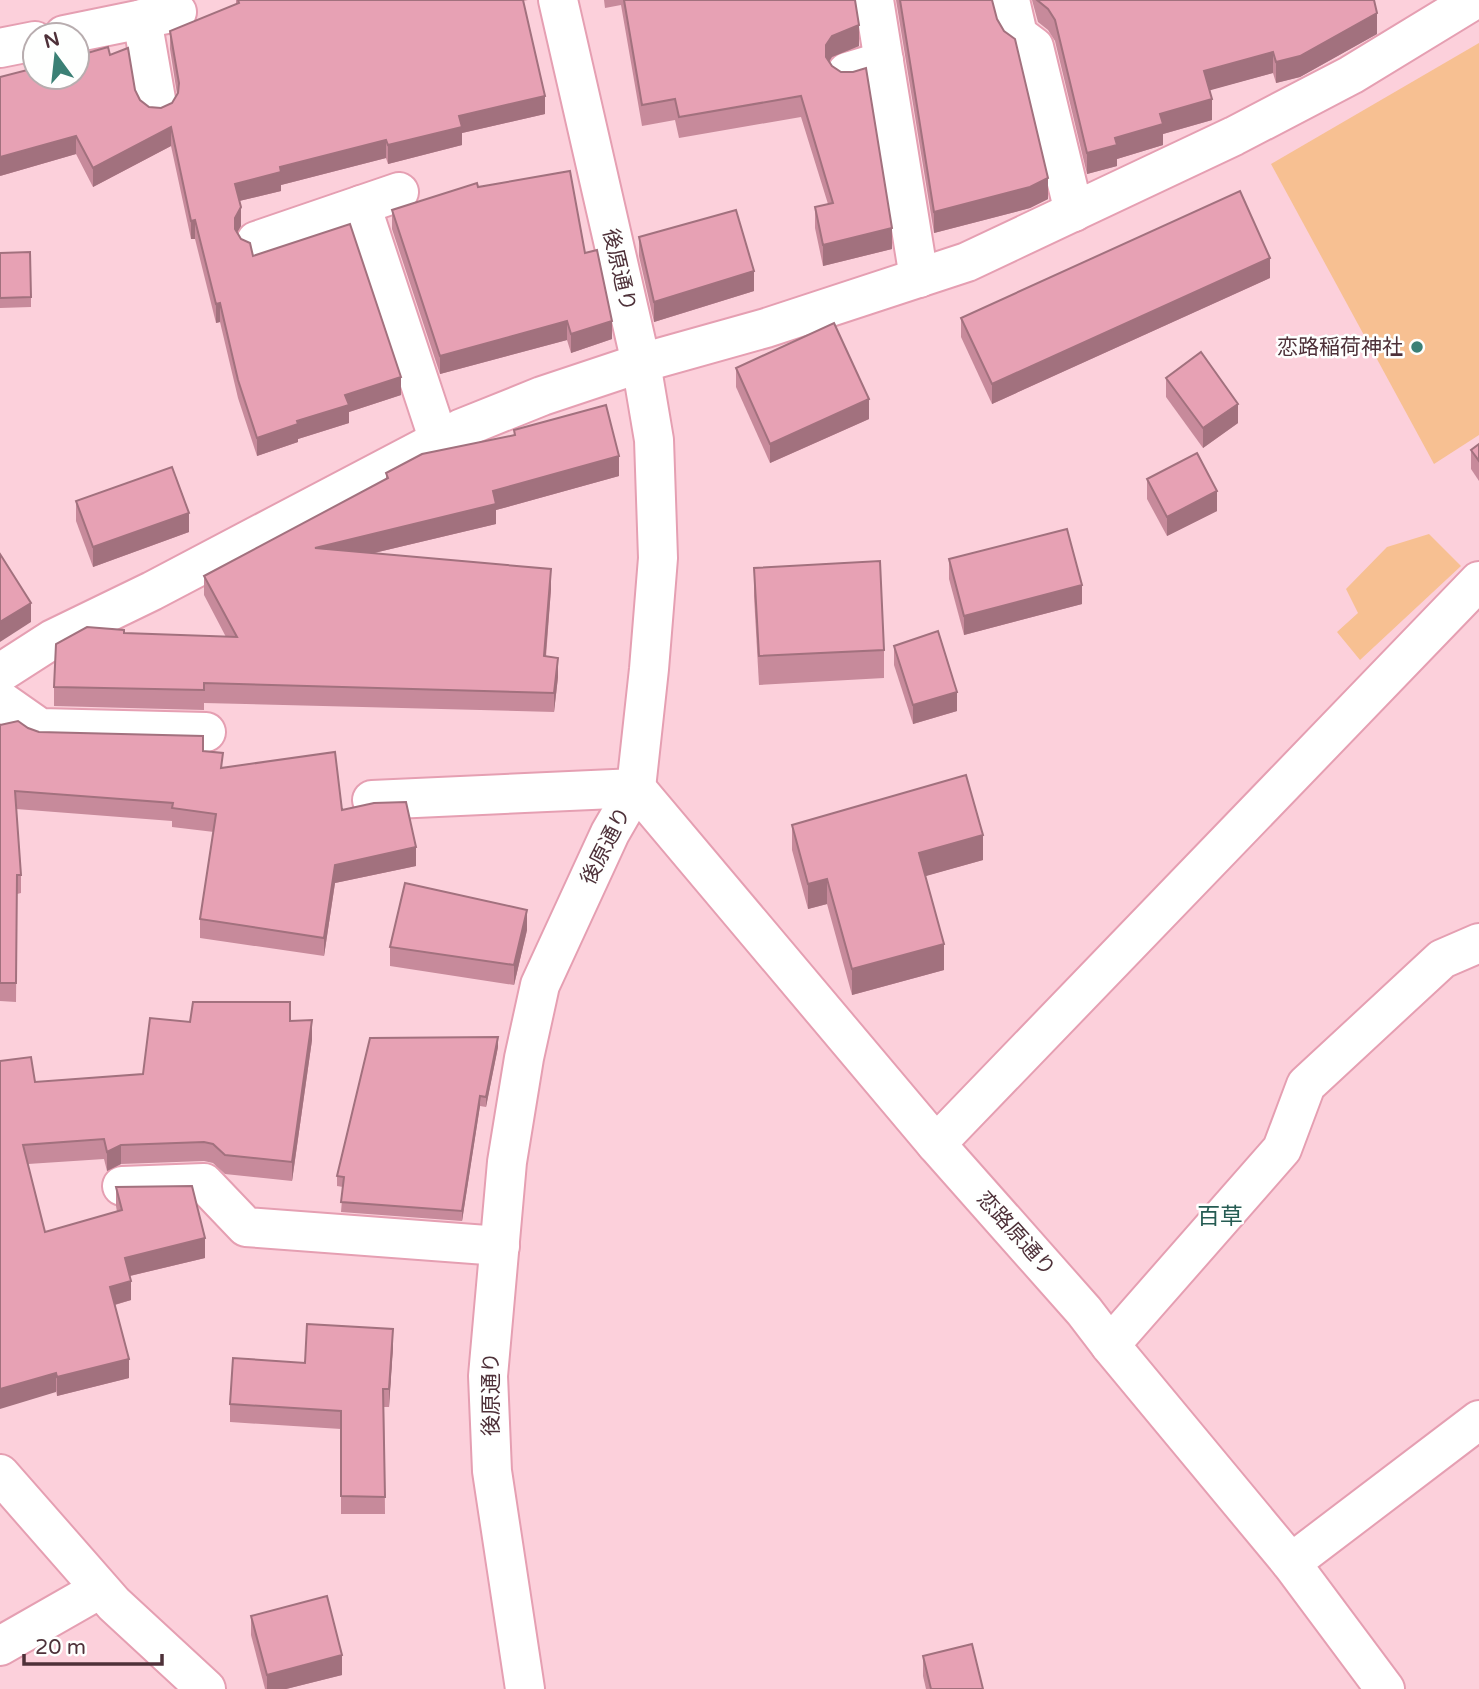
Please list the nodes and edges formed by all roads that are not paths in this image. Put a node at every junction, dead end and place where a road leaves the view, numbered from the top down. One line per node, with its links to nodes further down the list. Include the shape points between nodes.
1 (558, 0): 16 (street, 後原通り)
2 (874, 0): 8 (street)
3 (1010, 0): 13 (street, via 1018,35 1034,47)
4 (1474, 0): 13 (street, via 1351,75)
5 (91, 30): 10 (street, via 159,16)
6 (21, 44): 7 (street)
7 (0, 48)
8 (884, 61): 9 (street); 15 (street)
9 (847, 72)
10 (157, 105)
11 (399, 192): 12 (street)
12 (361, 205): 14 (street); 17 (street)
13 (1074, 212): 15 (street, via 967,262)
14 (256, 241)
15 (919, 278): 16 (street)
16 (641, 363): 17 (street, via 542,396); 22 (street, 後原通り, via 654,440 658,558)
17 (439, 440): 19 (street, via 53,639)
18 (1479, 581): 25 (street)
19 (0, 673)
20 (0, 700): 21 (street, via 40,728)
21 (206, 732)
22 (636, 789): 23 (street); 25 (street, 恋路原通り); 27 (street, 後原通り, via 610,833 540,985 507,1162)
23 (372, 800)
24 (1479, 943): 28 (street, via 1442,959 1306,1085 1282,1149)
25 (936, 1144): 28 (street, 恋路原通り)
26 (122, 1186): 27 (street, via 204,1183 246,1227)
27 (500, 1246): 35 (street, 後原通り, via 488,1376 492,1471)
28 (1110, 1345): 31 (street, 恋路原通り)
29 (1479, 1420): 31 (street)
30 (0, 1474): 32 (street)
31 (1291, 1563): 36 (street, 恋路原通り)
32 (100, 1589): 33 (street); 34 (street)
33 (0, 1646)
34 (206, 1689)
35 (525, 1689)
36 (1385, 1689)

